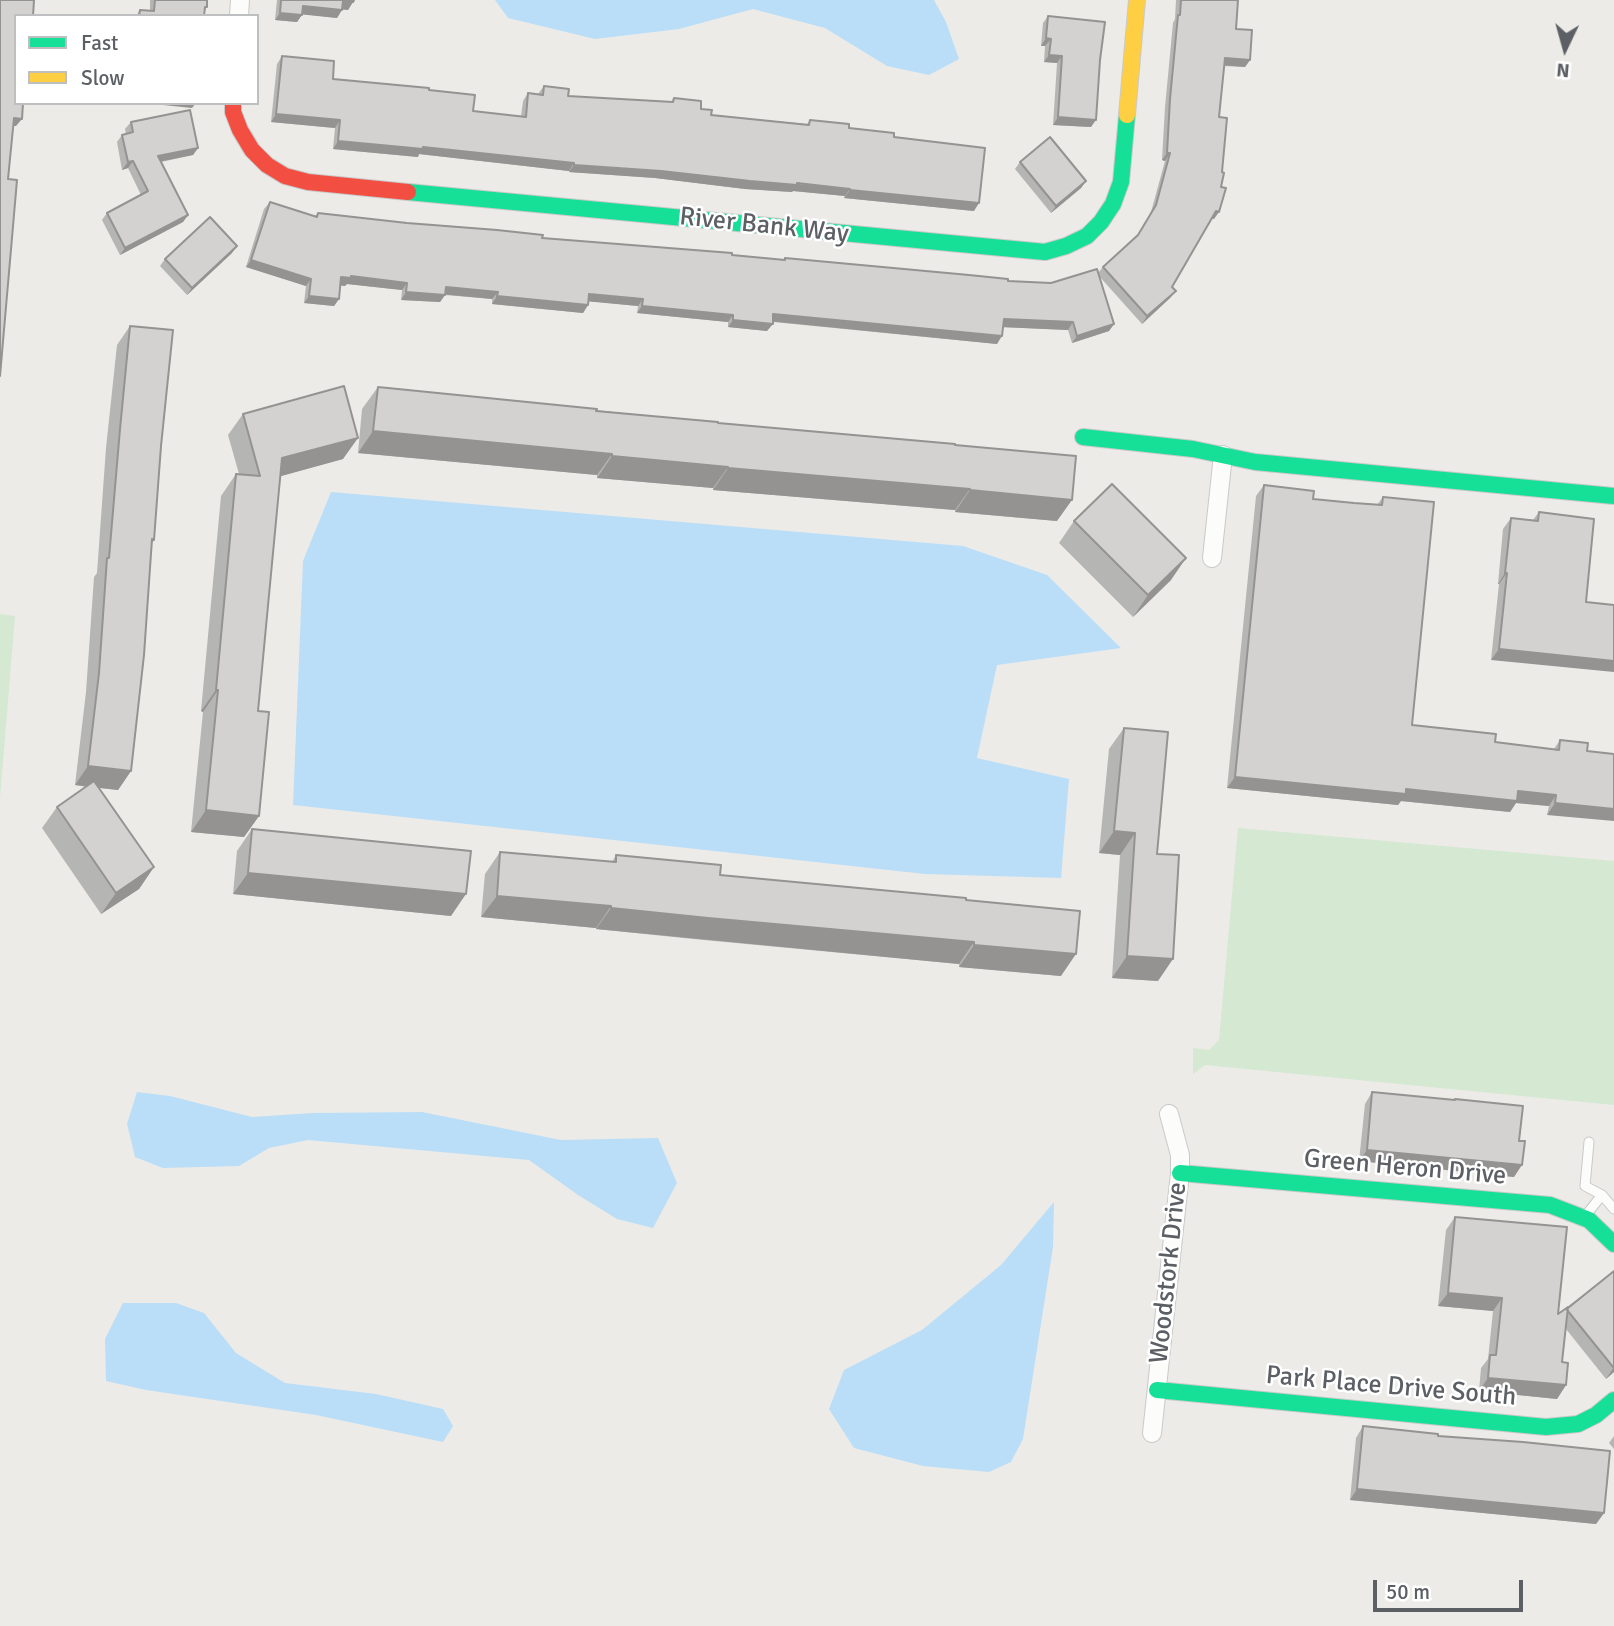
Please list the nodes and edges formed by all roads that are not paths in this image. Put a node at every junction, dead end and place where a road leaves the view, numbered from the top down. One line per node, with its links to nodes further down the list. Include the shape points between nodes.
1 (1137, 0): 2 (street, River Bank Way, via 1121,182 1113,204 1087,236 1045,252 308,182 267,166 240,130)
2 (233, 105)
3 (1083, 437): 4 (street)
4 (1223, 455): 5 (street, via 1255,462); 6 (street)
5 (1614, 496)
6 (1212, 558)
7 (1168, 1114): 9 (street, Woodstork Drive, via 1180,1155)
8 (1589, 1142): 10 (lane, via 1585,1186)
9 (1180, 1173): 12 (street, Green Heron Drive, via 1550,1205); 14 (street, Woodstork Drive)
10 (1602, 1195): 11 (lane); 12 (lane)
11 (1614, 1209)
12 (1584, 1218): 13 (street, Green Heron Drive)
13 (1614, 1244)
14 (1157, 1390): 15 (street, Park Place Drive South, via 1545,1427 1578,1424); 16 (street, Woodstork Drive)
15 (1614, 1400)
16 (1152, 1433)

